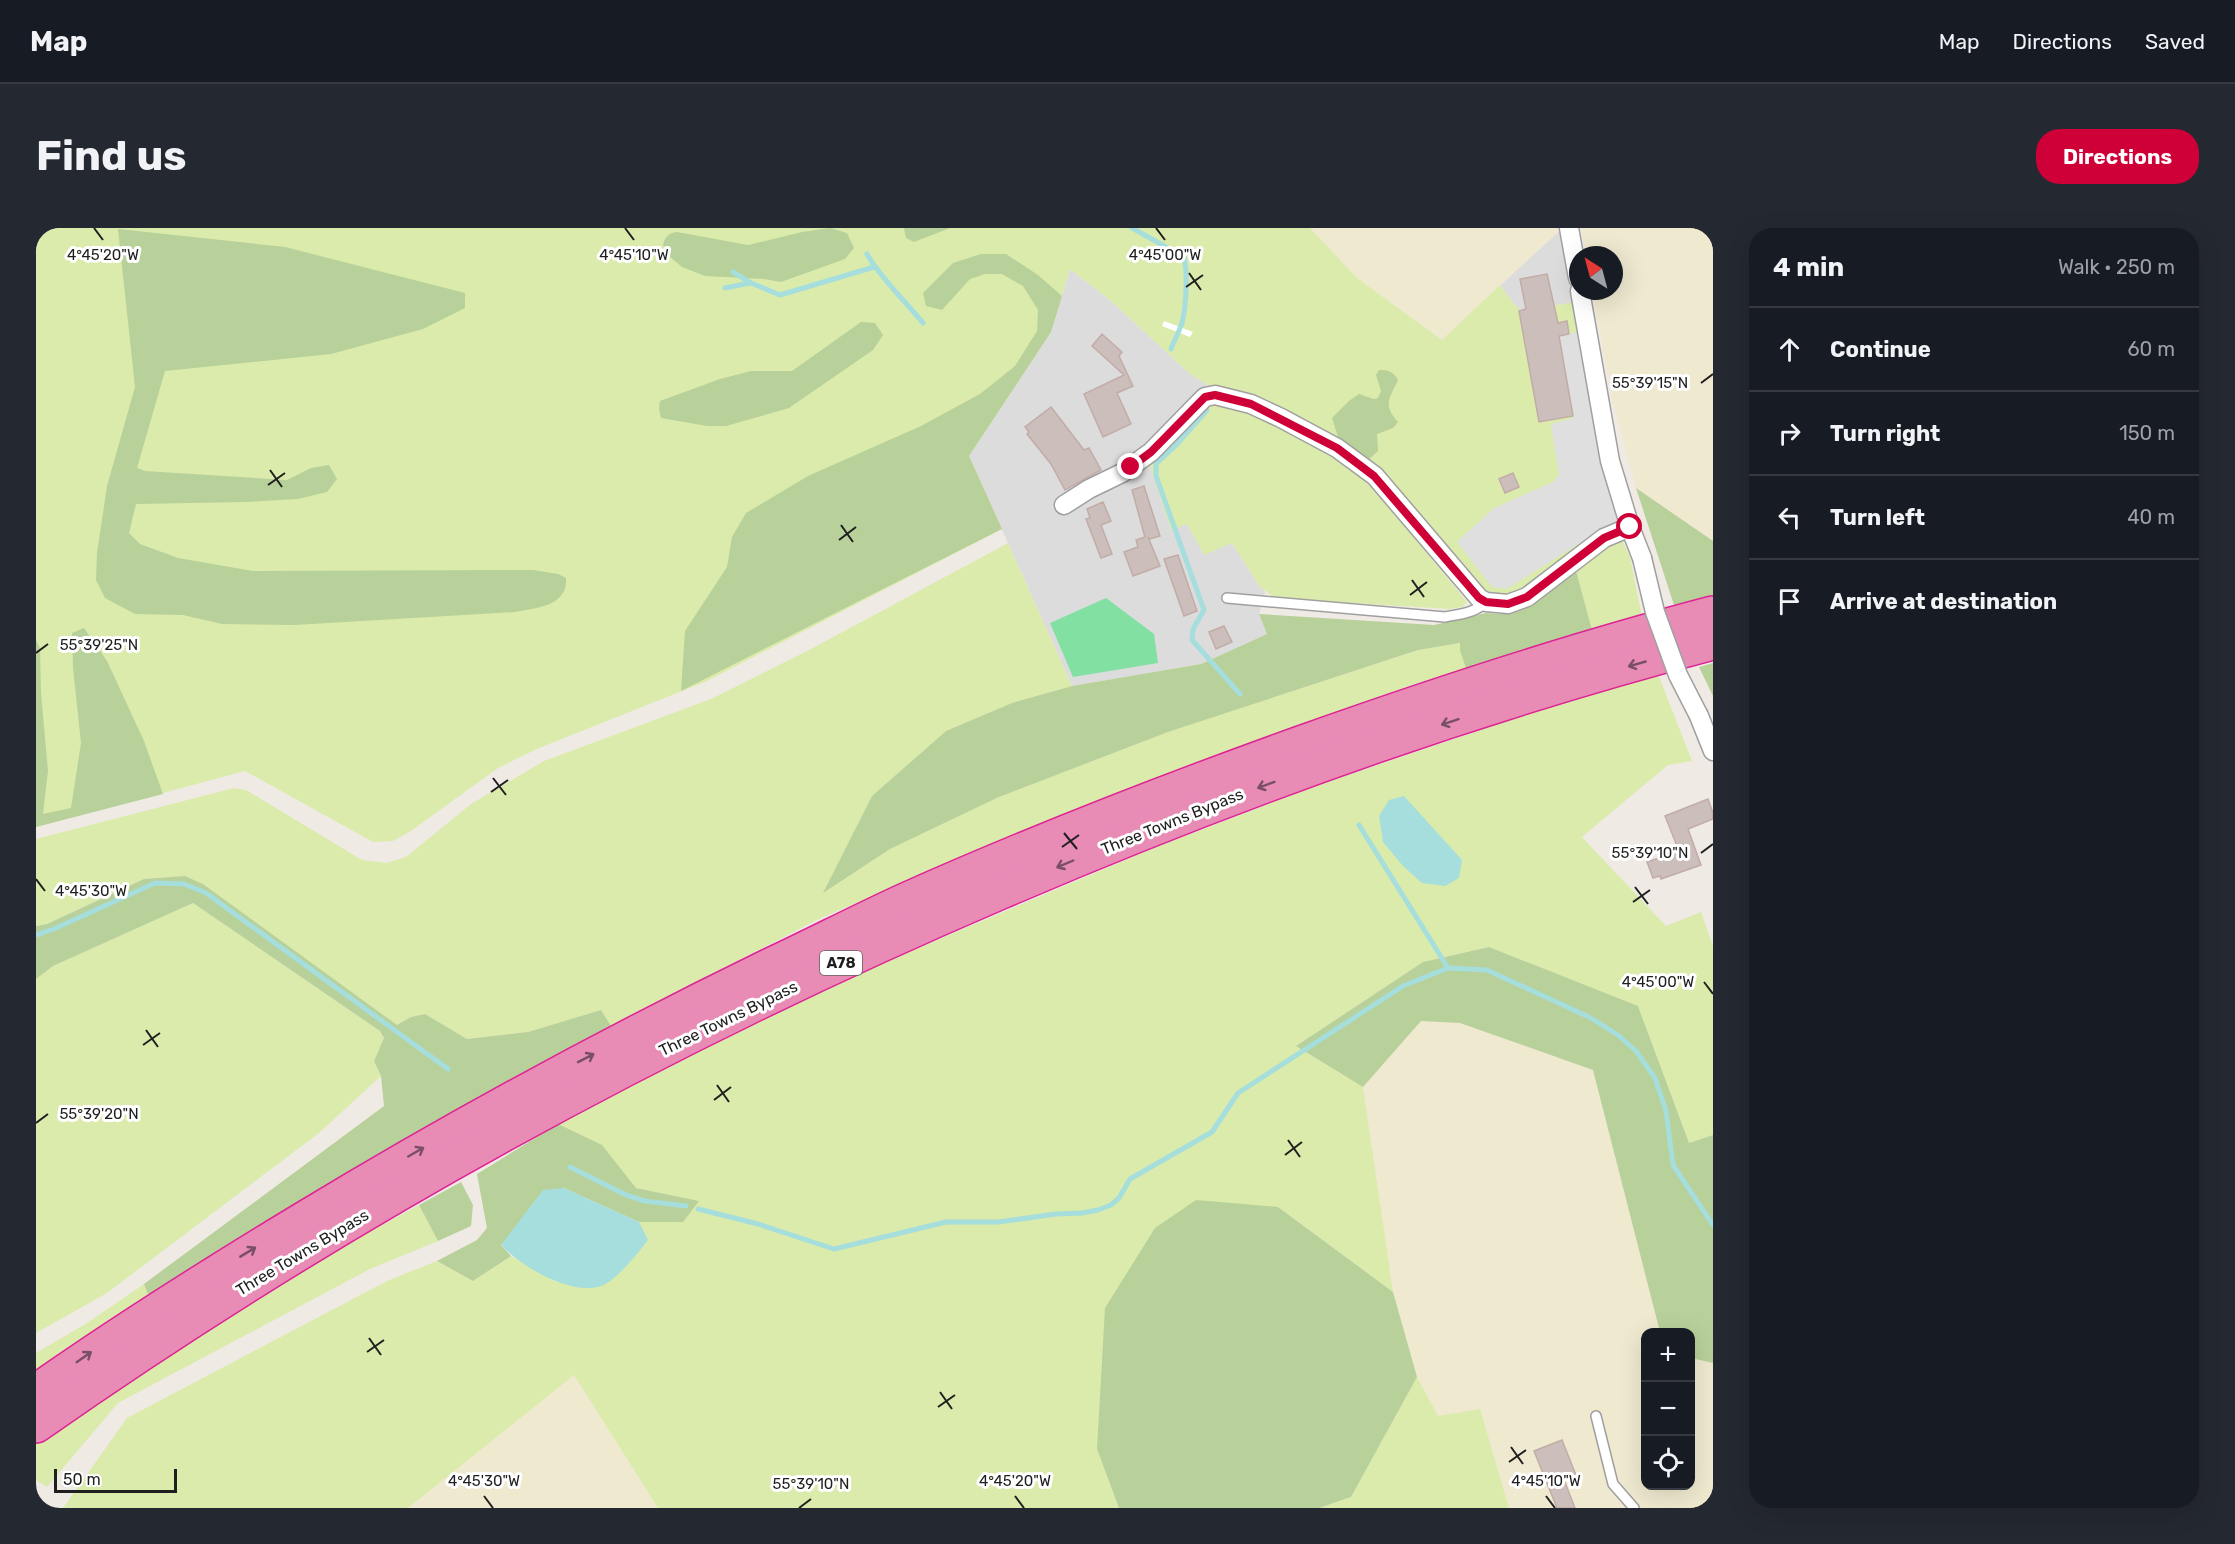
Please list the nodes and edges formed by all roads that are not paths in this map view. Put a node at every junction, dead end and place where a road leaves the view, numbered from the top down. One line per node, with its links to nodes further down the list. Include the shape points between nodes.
1 (1569, 228): 2 (street)
2 (1572, 246)
3 (1582, 300): 5 (street, via 1610,461)
4 (1064, 505): 7 (street, via 1144,457 1205,397 1215,395 1251,404 1281,418 1337,448 1374,476)
5 (1630, 527): 7 (street, via 1604,538 1527,597 1508,604); 10 (street, bridge, via 1678,675)
6 (1227, 597): 7 (lane, via 1445,617 1466,613)
7 (1486, 602)
8 (1713, 614): 11 (highway, Three Towns Bypass / A78, one-way to 8, via 232,1262 524,1090 700,999 902,902 1076,828 1377,715)
9 (1713, 642): 13 (highway, Three Towns Bypass / A78, one-way to 13, via 1546,690 1260,787 1088,854 913,930 714,1024 540,1114 391,1198 249,1284)
10 (1713, 751)
11 (42, 1385)
12 (1596, 1416): 14 (lane, via 1613,1484)
13 (36, 1426)
14 (1634, 1508)

